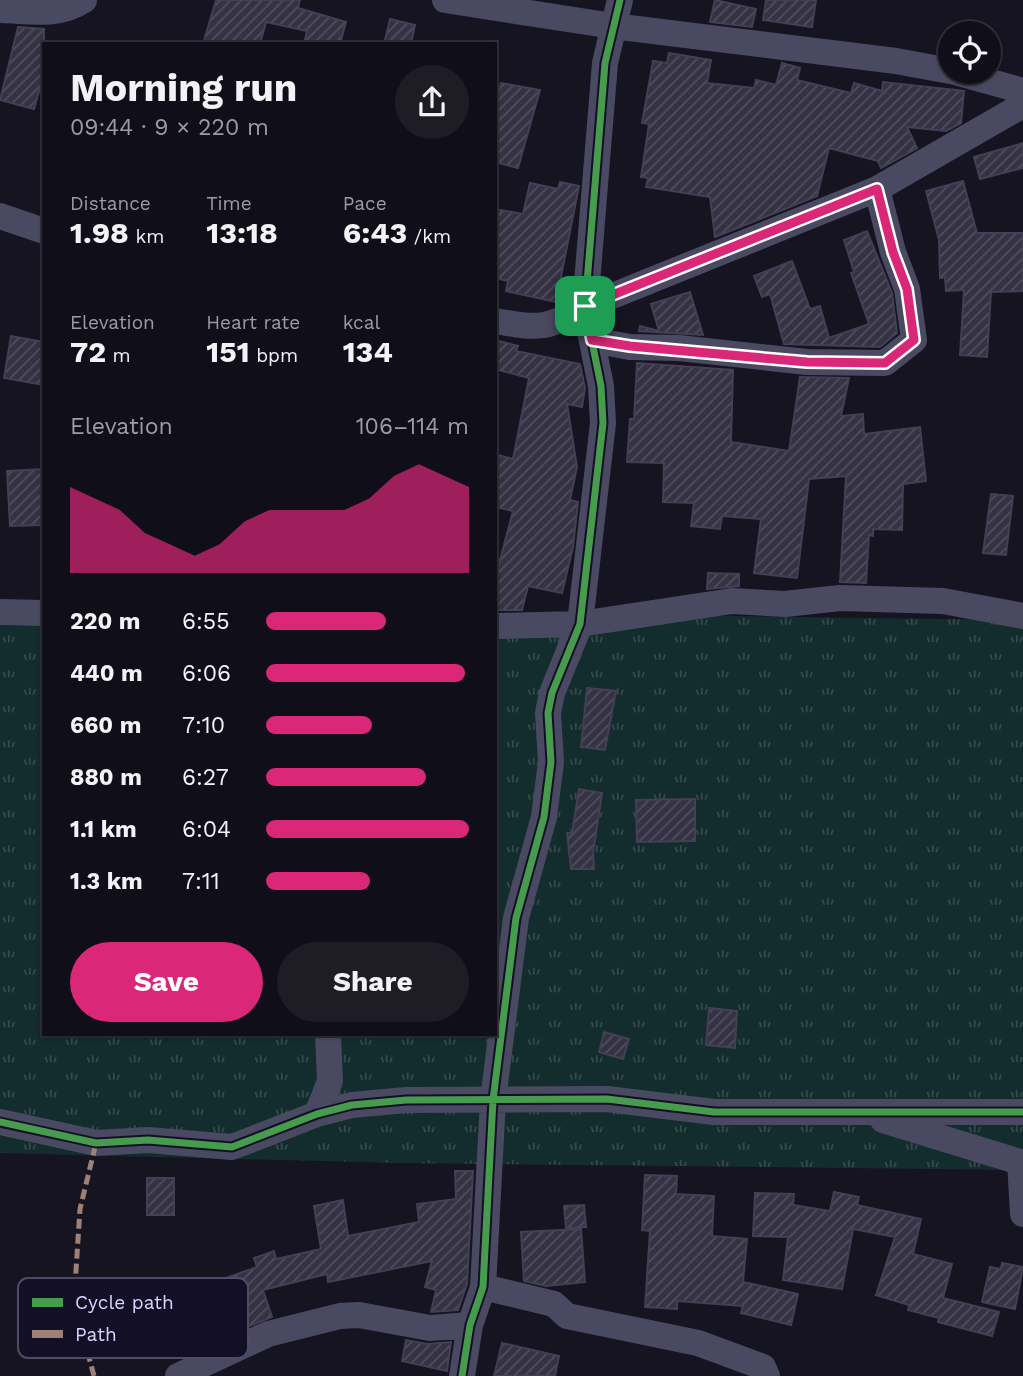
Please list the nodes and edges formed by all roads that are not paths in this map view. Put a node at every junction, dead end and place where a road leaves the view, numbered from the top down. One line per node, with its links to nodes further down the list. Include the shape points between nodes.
1 (83, 0): 4 (street, via 70,9 48,13)
2 (445, 0): 5 (street)
3 (620, 0): 5 (street)
4 (0, 9)
5 (613, 26): 6 (street); 13 (street, via 605,63)
6 (938, 68)
7 (1001, 84): 8 (street)
8 (1023, 90)
9 (1023, 105): 10 (street)
10 (877, 189): 13 (street); 15 (street, via 907,289 914,340 885,363 807,362)
11 (2, 220): 12 (street)
12 (42, 230)
13 (585, 306): 14 (street, via 537,328); 15 (street)
14 (497, 321)
15 (592, 340): 19 (street, via 603,423)
16 (0, 612): 17 (street)
17 (42, 613)
18 (1023, 616): 19 (street, via 943,601 840,598 785,604 732,601)
19 (580, 624): 20 (street); 23 (street, via 548,713 551,762 544,817 516,918)
20 (497, 626)
21 (328, 1036): 22 (street)
22 (330, 1081): 24 (street); 27 (street)
23 (493, 1100): 24 (street); 26 (street, via 607,1099 713,1112); 31 (street)
24 (352, 1105): 27 (street)
25 (1023, 1112): 26 (street)
26 (861, 1113): 29 (street)
27 (317, 1114): 28 (street, via 232,1147 148,1140 96,1143)
28 (0, 1122)
29 (1022, 1161): 30 (street)
30 (1023, 1214)
31 (484, 1287): 32 (street); 37 (street, via 554,1304 567,1316 698,1343 763,1367)
32 (470, 1325): 33 (street, via 430,1328 359,1315 340,1316); 36 (street)
33 (248, 1343)
34 (217, 1358): 35 (street)
35 (178, 1376)
36 (462, 1376)
37 (767, 1376)

